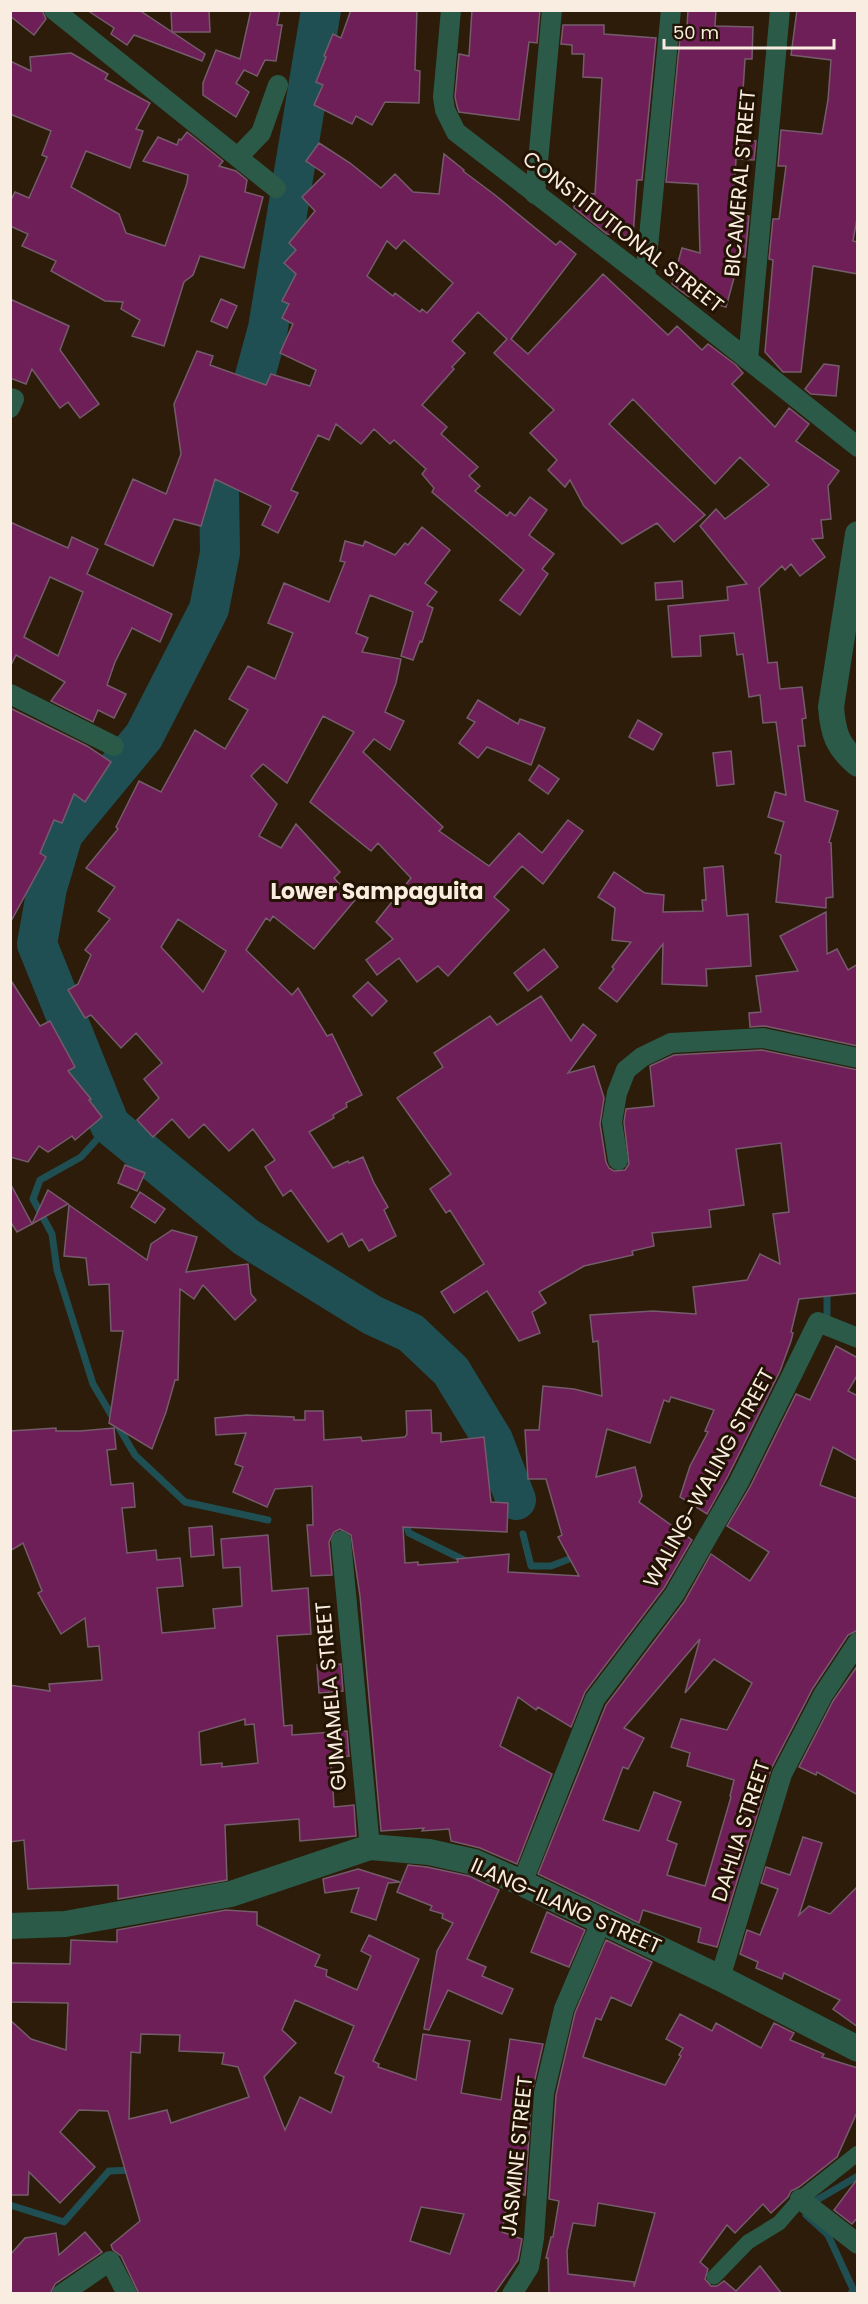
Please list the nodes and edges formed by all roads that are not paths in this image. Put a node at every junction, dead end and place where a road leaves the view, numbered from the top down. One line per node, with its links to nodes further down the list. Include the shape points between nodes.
1 (54, 10): 7 (street)
2 (451, 10): 9 (street, CONSTITUTIONAL STREET, via 443,97 449,121 456,132)
3 (552, 10): 9 (street)
4 (671, 10): 10 (street)
5 (780, 10): 11 (street, BICAMERAL STREET)
6 (278, 86): 7 (street, via 261,133)
7 (238, 157): 8 (street)
8 (276, 188)
9 (536, 194): 10 (street, CONSTITUTIONAL STREET)
10 (645, 278): 11 (street, CONSTITUTIONAL STREET)
11 (748, 360): 12 (street, CONSTITUTIONAL STREET)
12 (858, 447)
13 (858, 534): 14 (street)
14 (851, 616): 17 (street, via 832,691 832,722 839,746)
15 (10, 694): 16 (street)
16 (114, 746)
17 (858, 764)
18 (858, 1058): 19 (street, via 763,1038 671,1043 626,1070 612,1122)
19 (618, 1160)
20 (858, 1338): 24 (street, WALING-WALING STREET, via 818,1322 739,1482 674,1595 595,1699)
21 (341, 1541): 23 (street, GUMAMELA STREET)
22 (858, 1642): 27 (street, DAHLIA STREET, via 823,1695 782,1774)
23 (370, 1848): 24 (street, ILANG-ILANG STREET, via 429,1852 474,1862); 26 (street, ILANG-ILANG STREET, via 231,1894 65,1924)
24 (522, 1883): 25 (street, ILANG-ILANG STREET)
25 (602, 1920): 27 (street, ILANG-ILANG STREET); 35 (street, JASMINE STREET, via 564,2009 544,2093 529,2266)
26 (10, 1926)
27 (720, 1978): 28 (street, ILANG-ILANG STREET)
28 (858, 2049)
29 (858, 2153): 30 (street)
30 (806, 2205): 31 (street); 32 (street, via 748,2242)
31 (858, 2244)
32 (714, 2277)
33 (62, 2294): 34 (street, via 110,2261)
34 (127, 2294)
35 (512, 2294)

